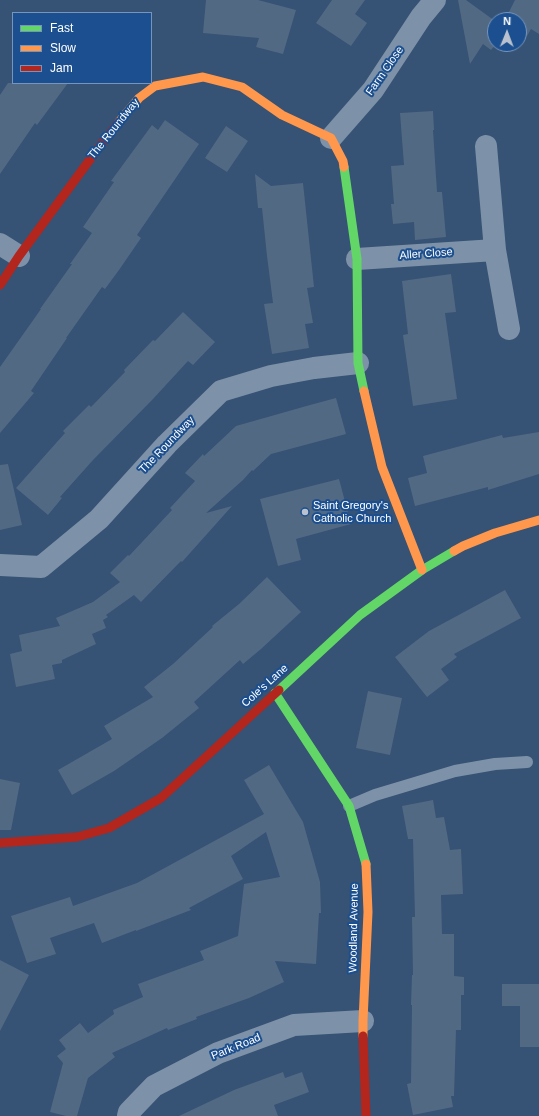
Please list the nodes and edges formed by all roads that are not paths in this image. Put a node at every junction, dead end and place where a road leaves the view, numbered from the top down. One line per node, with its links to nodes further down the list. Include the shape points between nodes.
1 (435, 0): 2 (street, Farm Close, via 373,90)
2 (330, 138): 6 (street, The Roundway, via 282,115 242,87 203,78 155,86 139,98 110,133); 7 (street, via 343,161)
3 (486, 146): 5 (street)
4 (0, 244): 6 (street)
5 (495, 250): 7 (street, Aller Close); 9 (street)
6 (19, 256): 8 (street, The Roundway)
7 (357, 259): 10 (street)
8 (0, 284)
9 (509, 329)
10 (358, 363): 12 (street, The Roundway, via 271,376 220,391 167,444 99,519 41,567); 13 (street, via 382,467)
11 (539, 520): 13 (street, Cole's Lane, via 495,532 463,546)
12 (0, 565)
13 (422, 570): 14 (street, Cole's Lane, via 360,615)
14 (275, 693): 16 (street, Woodland Avenue); 17 (street, Cole's Lane, via 161,798 109,828 77,837)
15 (526, 762): 16 (lane, via 455,771 375,795)
16 (349, 806): 18 (street, Woodland Avenue, via 366,863 368,912)
17 (0, 843)
18 (363, 1021): 19 (street, Park Road, via 294,1025 218,1053 154,1086); 20 (street, Woodland Avenue)
19 (128, 1116)
20 (366, 1116)

